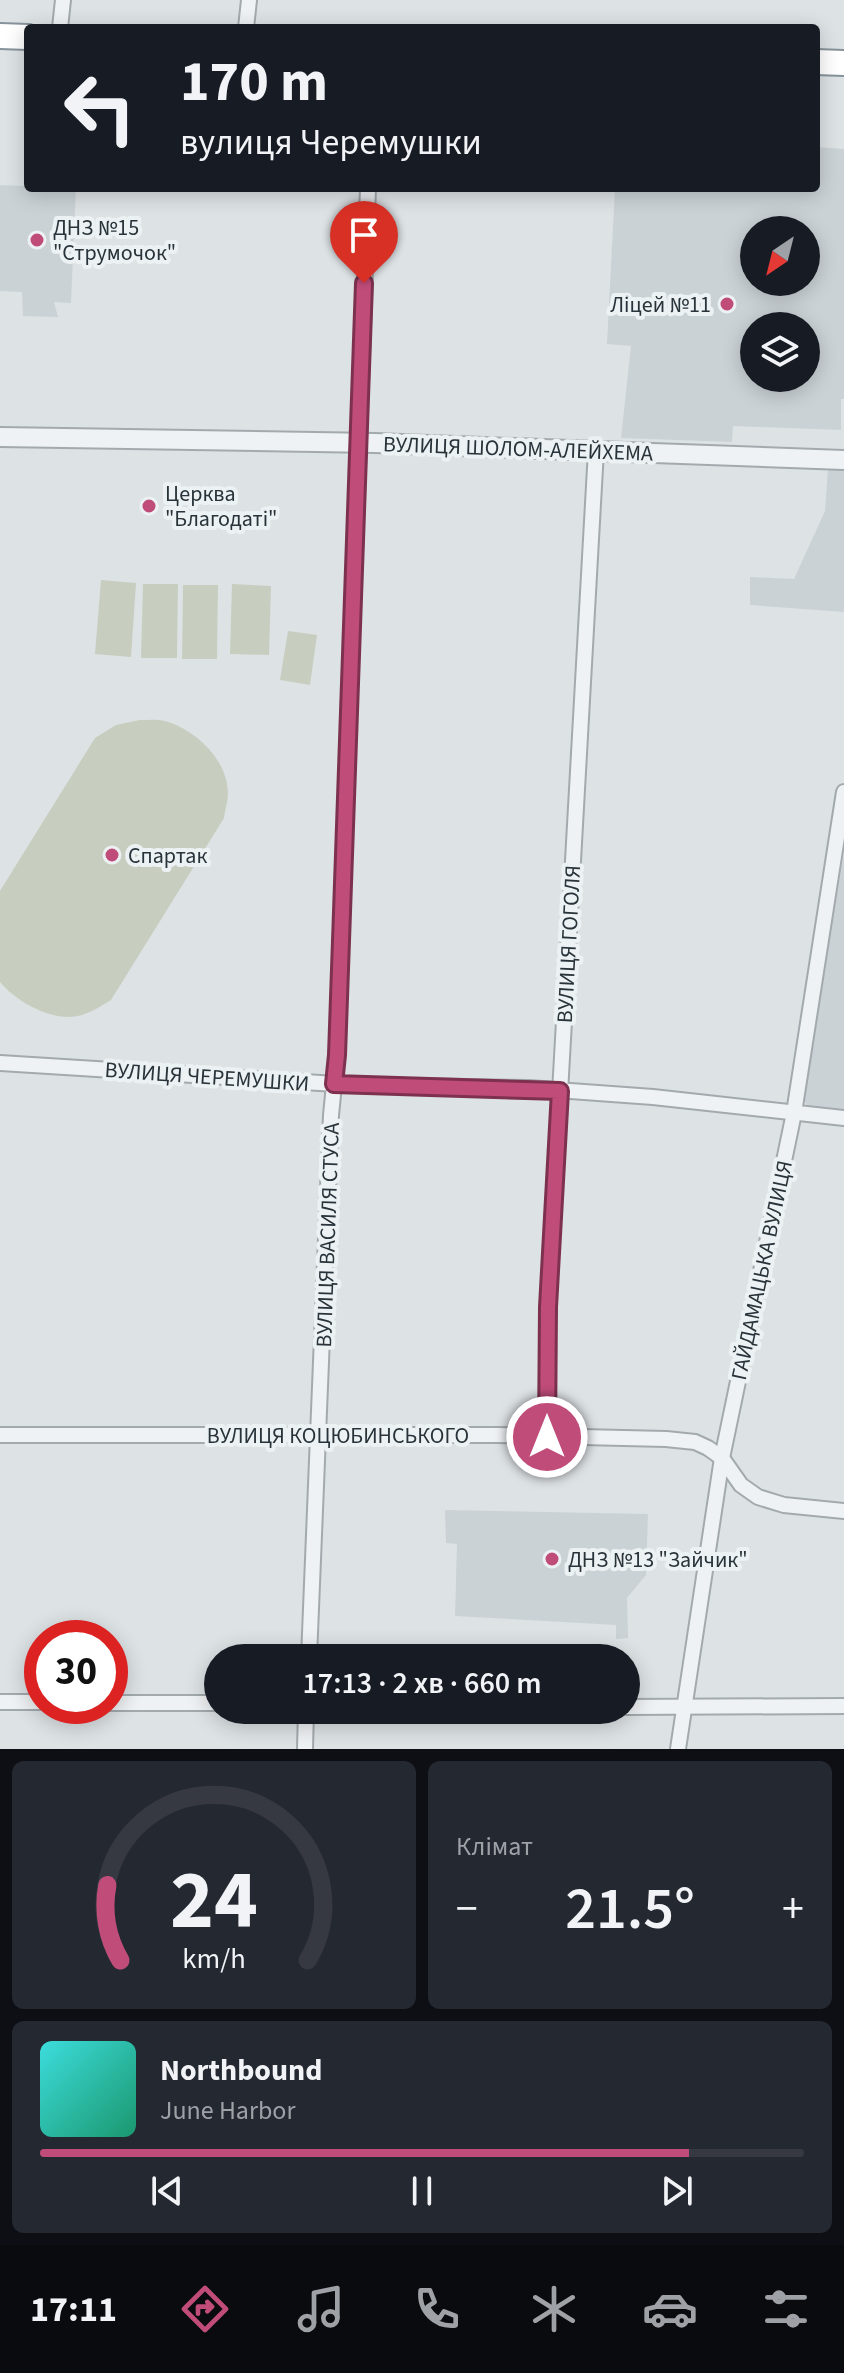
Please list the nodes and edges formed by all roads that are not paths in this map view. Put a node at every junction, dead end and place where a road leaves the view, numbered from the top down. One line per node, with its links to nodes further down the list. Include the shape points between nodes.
1 (63, 0): 3 (street)
2 (249, 0): 4 (street)
3 (60, 24)
4 (246, 24)
5 (0, 36): 6 (highway)
6 (24, 37)
7 (820, 62): 8 (highway)
8 (844, 63)
9 (368, 192): 11 (street, ВУЛИЦЯ ВАСИЛЯ СТУСА)
10 (0, 437): 11 (street, ВУЛИЦЯ ШОЛОМ-АЛЕЙХЕМА)
11 (358, 443): 12 (street, ВУЛИЦЯ ШОЛОМ-АЛЕЙХЕМА); 16 (street, ВУЛИЦЯ ВАСИЛЯ СТУСА)
12 (596, 450): 13 (street, ВУЛИЦЯ ШОЛОМ-АЛЕЙХЕМА); 17 (street, ВУЛИЦЯ ГОГОЛЯ)
13 (844, 460)
14 (844, 792): 18 (street, ГАЙДАМАЦЬКА ВУЛИЦЯ)
15 (0, 1063): 16 (street, ВУЛИЦЯ ЧЕРЕМУШКИ)
16 (334, 1084): 17 (street, ВУЛИЦЯ ЧЕРЕМУШКИ); 20 (street, ВУЛИЦЯ ВАСИЛЯ СТУСА)
17 (560, 1091): 18 (street, ВУЛИЦЯ ЧЕРЕМУШКИ); 22 (street, ВУЛИЦЯ ГОГОЛЯ)
18 (794, 1113): 19 (street, ВУЛИЦЯ ЧЕРЕМУШКИ); 23 (street, ГАЙДАМАЦЬКА ВУЛИЦЯ)
19 (844, 1118)
20 (319, 1434): 21 (street, ВУЛИЦЯ КОЦЮБИНСЬКОГО); 22 (street, ВУЛИЦЯ КОЦЮБИНСЬКОГО); 25 (street, ВУЛИЦЯ ВАСИЛЯ СТУСА)
21 (0, 1435)
22 (547, 1437): 23 (street, ВУЛИЦЯ КОЦЮБИНСЬКОГО, via 681,1440)
23 (722, 1458): 24 (street, ВУЛИЦЯ КОЦЮБИНСЬКОГО, via 741,1485 758,1497); 32 (street, ГАЙДАМАЦЬКА ВУЛИЦЯ)
24 (844, 1511)
25 (310, 1644)
26 (0, 1702): 27 (street)
27 (24, 1702)
28 (128, 1703): 29 (street)
29 (204, 1703)
30 (844, 1706): 32 (street)
31 (640, 1707): 32 (street)
32 (684, 1707): 35 (street, ГАЙДАМАЦЬКА ВУЛИЦЯ)
33 (306, 1724): 34 (street)
34 (305, 1749)
35 (678, 1749)

